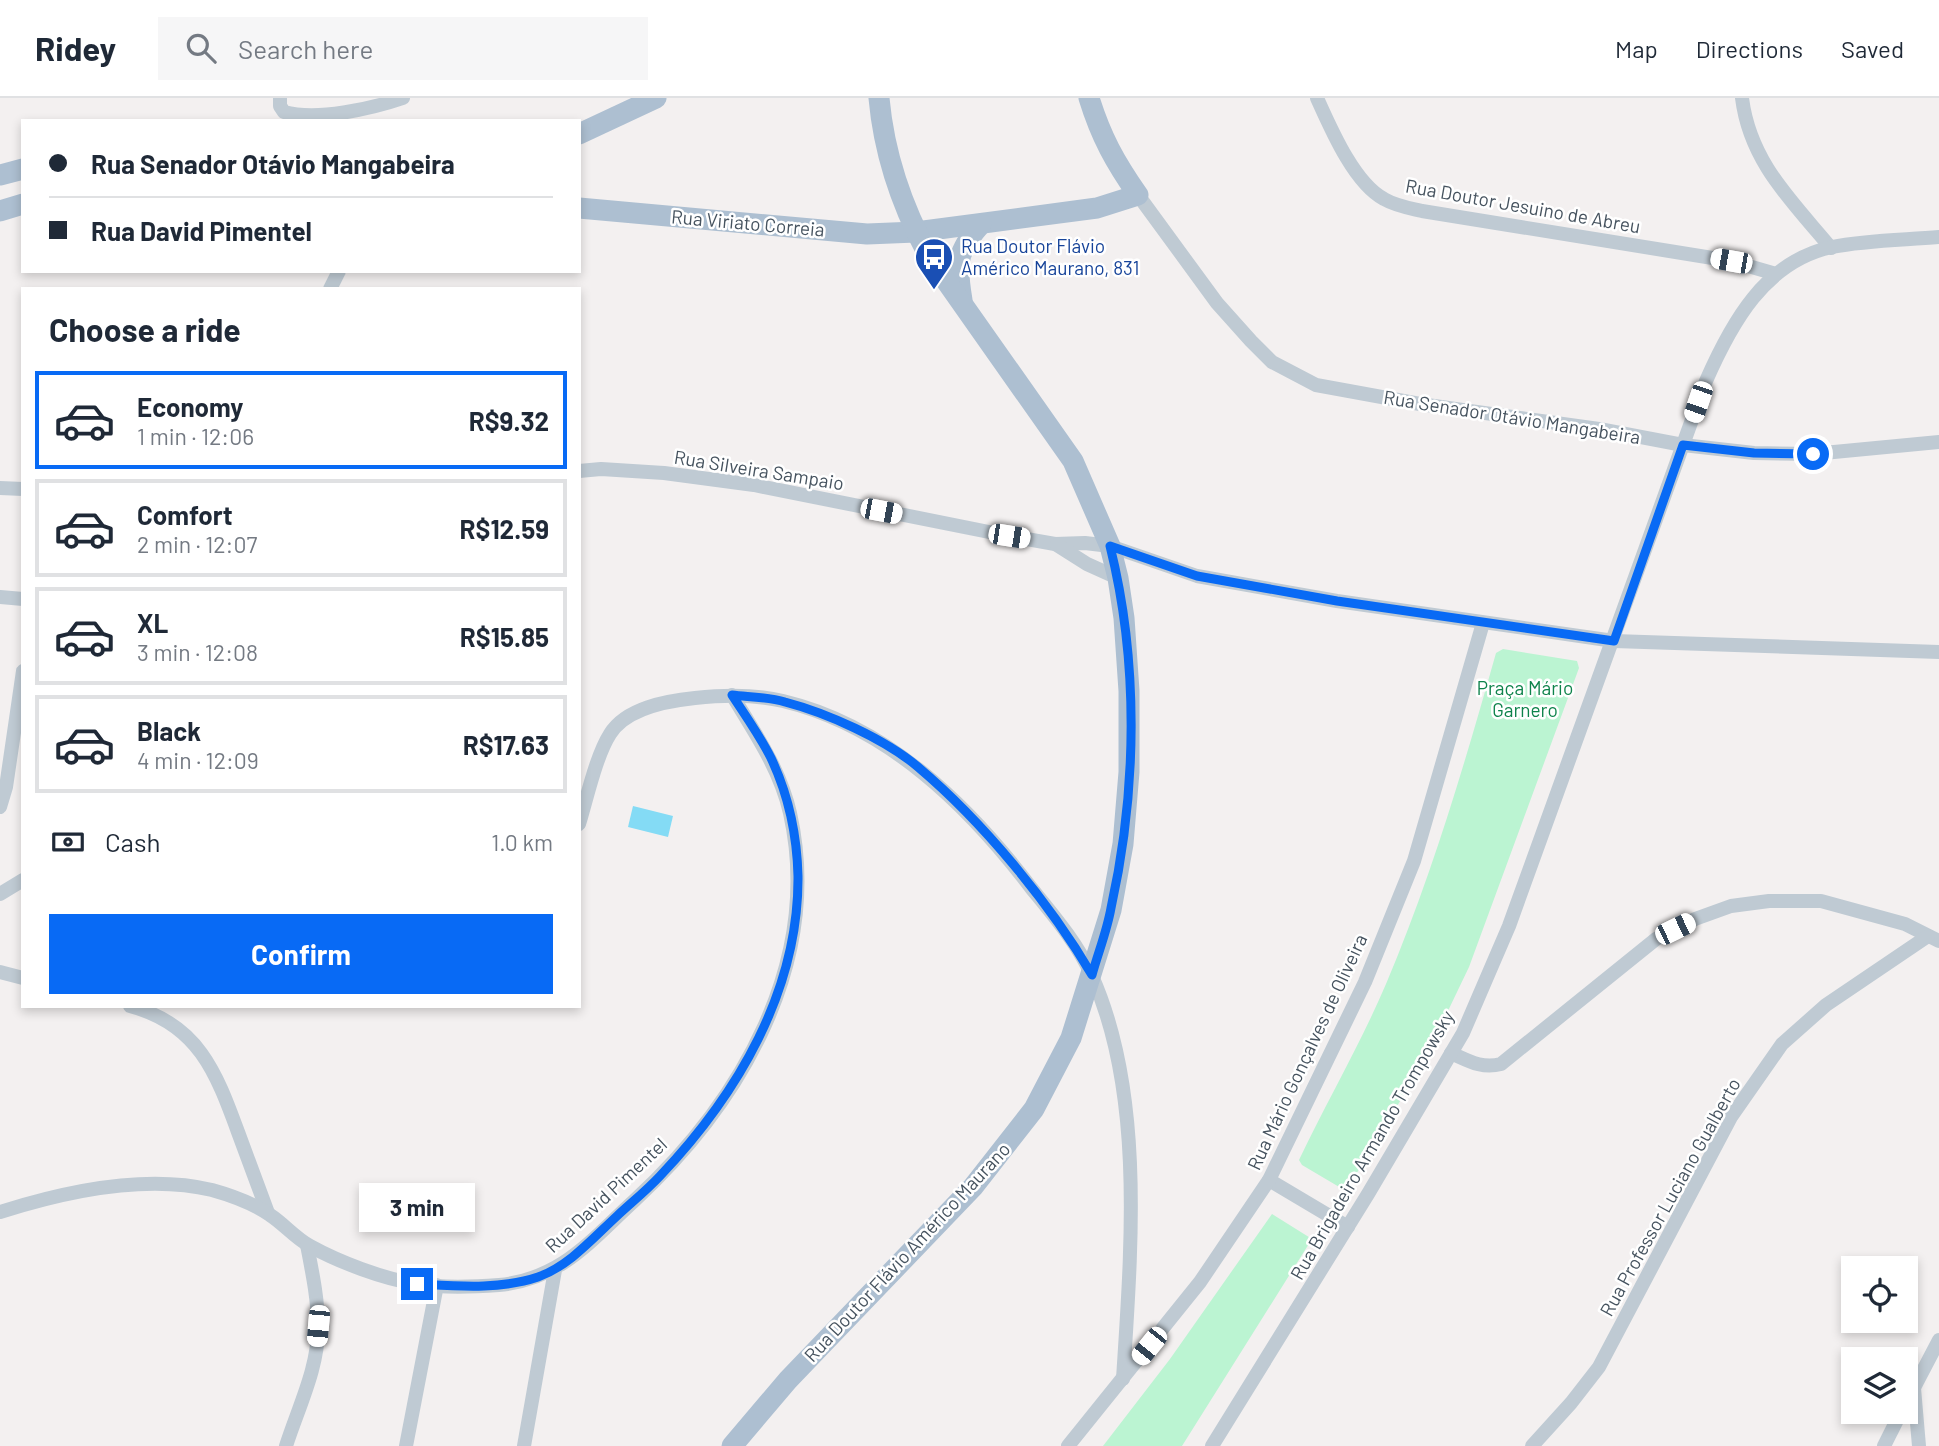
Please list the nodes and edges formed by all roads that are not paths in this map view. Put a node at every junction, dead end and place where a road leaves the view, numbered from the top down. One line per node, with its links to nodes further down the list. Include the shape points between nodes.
1 (280, 98): 2 (street, via 284,112 307,114 349,112)
2 (403, 98)
3 (656, 98): 8 (main road)
4 (879, 98): 18 (main road, Rua Doutor Flávio Américo Maurano, via 889,158)
5 (1089, 98): 11 (main road, Rua Senador Otávio Mangabeira, via 1100,132)
6 (1317, 98): 21 (street, Rua Doutor Jesuino de Abreu, via 1360,178 1396,205 1731,261)
7 (1742, 98): 20 (street, via 1754,147 1769,174)
8 (581, 133)
9 (21, 170): 10 (main road)
10 (0, 175)
11 (1139, 195): 12 (main road, Rua Viriato Correia); 16 (street, Rua Senador Otávio Mangabeira)
12 (1117, 204): 16 (street, Rua Senador Otávio Mangabeira); 17 (main road, Rua Viriato Correia)
13 (21, 205): 15 (main road)
14 (581, 208): 18 (main road, Rua Viriato Correia, via 867,234)
15 (0, 211)
16 (1157, 221): 24 (street, Rua Senador Otávio Mangabeira, via 1251,341 1272,362 1316,386)
17 (981, 224): 18 (main road, Rua Viriato Correia); 22 (main road, via 963,244 960,256)
18 (916, 232): 22 (main road, Rua Doutor Flávio Américo Maurano)
19 (1939, 237): 20 (street, Rua Brigadeiro Armando Trompowsky)
20 (1831, 247): 21 (street, Rua Brigadeiro Armando Trompowsky)
21 (1776, 274): 24 (street, Rua Brigadeiro Armando Trompowsky, via 1756,293 1723,341)
22 (962, 302): 29 (main road, Rua Doutor Flávio Américo Maurano, via 1073,461)
23 (1939, 442): 24 (street, Rua Senador Otávio Mangabeira, via 1813,454)
24 (1683, 445): 34 (street, Rua Brigadeiro Armando Trompowsky)
25 (581, 471): 28 (street, Rua Silveira Sampaio, via 664,473 754,485)
26 (0, 488): 27 (street)
27 (21, 489)
28 (1055, 544): 29 (street, Rua Silveira Sampaio); 30 (street, Rua Silveira Sampaio)
29 (1110, 546): 30 (main road, Rua Doutor Flávio Américo Maurano); 33 (street, Rua Silveira Sampaio, via 1197,576)
30 (1118, 578): 44 (main road, Rua Doutor Flávio Américo Maurano, via 1129,691 1129,772 1114,897)
31 (0, 597): 32 (street)
32 (21, 601)
33 (1483, 623): 34 (street, Rua Silveira Sampaio); 48 (street, Rua Mário Gonçalves de Oliveira, via 1414,861 1365,982)
34 (1614, 641): 35 (street, Rua Silveira Sampaio); 47 (street, Rua Brigadeiro Armando Trompowsky, via 1509,926)
35 (1939, 652)
36 (21, 685): 38 (street)
37 (732, 695): 39 (street, via 665,702 624,720 610,733 602,751); 44 (street, via 783,701 821,714 916,766 1016,868 1070,937); 53 (street, Rua David Pimentel, via 771,757 790,812 797,901 779,994 747,1061 700,1129 660,1177)
38 (0, 807)
39 (581, 818)
40 (21, 881): 41 (street)
41 (0, 894)
42 (1934, 939): 47 (street, via 1905,924 1821,901 1731,906 1656,939 1501,1064 1476,1065); 67 (street, Rua Professor Luciano Gualberto, via 1826,1004 1782,1044 1731,1117 1599,1367)
43 (0, 972): 45 (street)
44 (1092, 975): 57 (street, via 1122,1076 1128,1137); 64 (main road, Rua Doutor Flávio Américo Maurano, via 1071,1038 1034,1109 1008,1145)
45 (21, 977)
46 (135, 1008): 50 (street, via 160,1017 188,1037 204,1056 218,1079)
47 (1451, 1053): 51 (street, Rua Brigadeiro Armando Trompowsky)
48 (1269, 1180): 51 (street); 57 (street, Rua Mário Gonçalves de Oliveira, via 1200,1282)
49 (0, 1212): 50 (street, Rua David Pimentel, via 128,1184 210,1190)
50 (268, 1213): 52 (street, Rua David Pimentel)
51 (1348, 1227): 66 (street, Rua Brigadeiro Armando Trompowsky)
52 (307, 1245): 54 (street, Rua David Pimentel, via 375,1273); 61 (street, via 316,1299 317,1345)
53 (555, 1270): 54 (street, Rua David Pimentel, via 501,1284); 63 (street)
54 (438, 1285): 62 (street)
55 (1939, 1340): 56 (street)
56 (1935, 1356): 58 (street)
57 (1123, 1379): 65 (street, Rua Mário Gonçalves de Oliveira)
58 (1918, 1380)
59 (1895, 1424): 68 (street)
60 (1917, 1424): 69 (street)
61 (285, 1446)
62 (406, 1446)
63 (524, 1446)
64 (732, 1446)
65 (1068, 1446)
66 (1213, 1446)
67 (1532, 1446)
68 (1884, 1446)
69 (1919, 1446)

